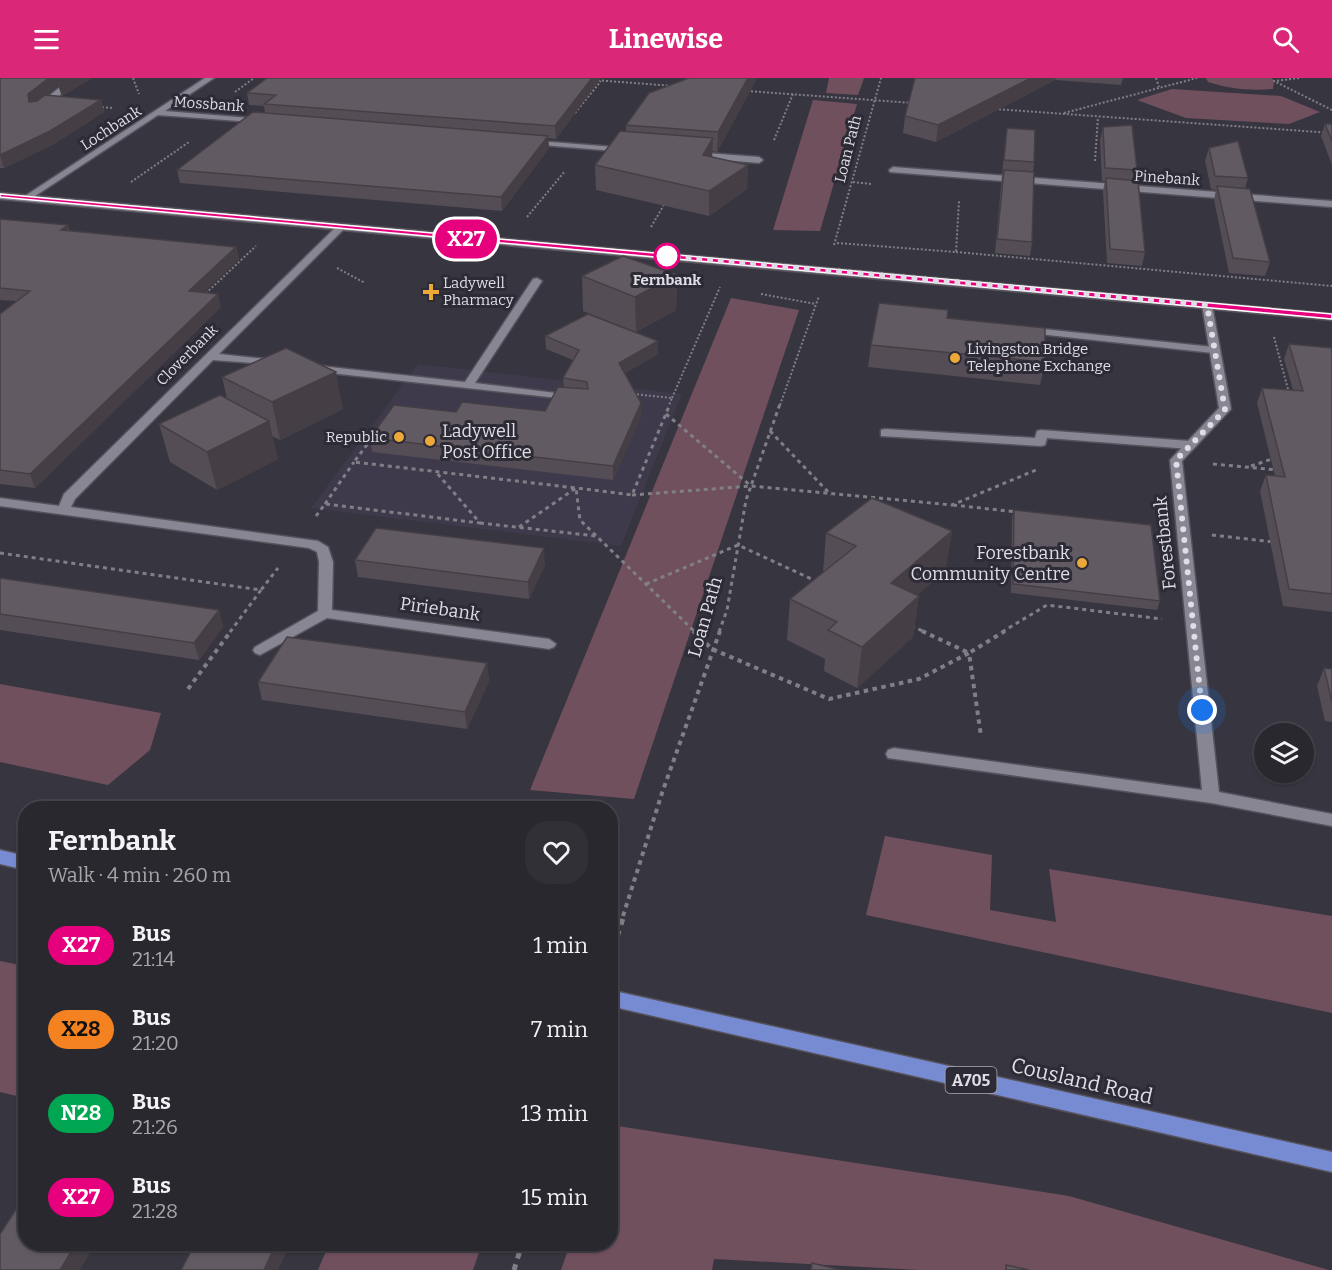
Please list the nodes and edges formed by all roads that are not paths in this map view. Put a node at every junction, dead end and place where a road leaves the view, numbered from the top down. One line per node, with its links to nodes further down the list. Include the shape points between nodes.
1 (76, 78): 3 (street)
2 (210, 78): 4 (street, Lochbank)
3 (36, 110)
4 (159, 113): 5 (street, Mossbank); 12 (street, Lochbank)
5 (275, 122)
6 (519, 142): 7 (street)
7 (637, 151)
8 (680, 154): 9 (street)
9 (759, 160)
10 (893, 170): 13 (street, Pinebank)
11 (0, 196): 12 (street)
12 (26, 198): 14 (street)
13 (1332, 204)
14 (340, 228): 16 (street); 20 (street, Cloverbank)
15 (537, 281): 21 (street)
16 (1207, 305): 17 (street); 19 (street)
17 (1332, 317)
18 (1017, 329): 19 (street)
19 (1213, 350): 24 (street, via 1225,410)
20 (210, 356): 21 (street); 26 (street, Cloverbank, via 69,497)
21 (468, 386): 22 (street)
22 (584, 399)
23 (885, 433): 24 (street, via 1041,442 1041,434)
24 (1190, 445): 31 (street, Forestbank, via 1176,460)
25 (0, 502): 26 (street)
26 (63, 510): 27 (street, via 298,540 323,550)
27 (325, 613): 28 (street, Piriebank); 29 (street)
28 (549, 644)
29 (260, 650)
30 (894, 754): 31 (street)
31 (1211, 797): 32 (street)
32 (1332, 820)
33 (1, 858): 34 (main road)
34 (18, 861)
35 (618, 1000): 36 (main road, Cousland Road / A705)
36 (1332, 1162)

